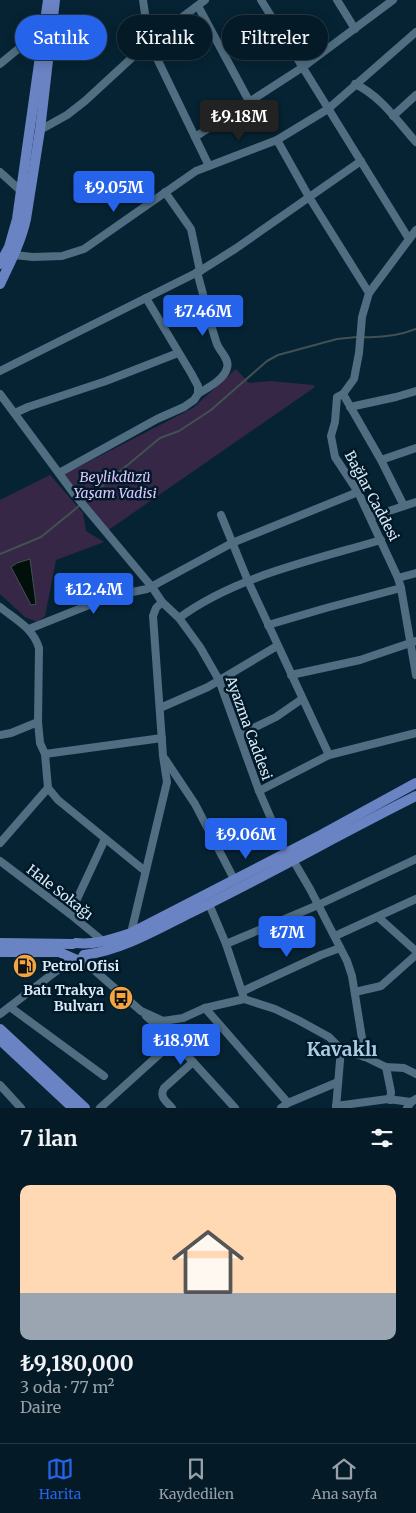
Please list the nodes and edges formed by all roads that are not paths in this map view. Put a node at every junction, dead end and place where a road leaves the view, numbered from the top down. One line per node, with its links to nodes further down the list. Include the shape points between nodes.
1 (48, 0): 9 (main road)
2 (56, 0): 25 (main road)
3 (142, 0): 10 (street)
4 (206, 0): 8 (street)
5 (260, 0): 19 (street)
6 (337, 0): 12 (street)
7 (393, 0): 12 (street)
8 (198, 6): 11 (street); 22 (street)
9 (46, 15)
10 (144, 15)
11 (186, 15)
12 (354, 29): 19 (street)
13 (416, 32): 20 (street)
14 (15, 52): 18 (street)
15 (40, 60): 32 (main road)
16 (129, 60): 25 (street, via 85,101)
17 (158, 60): 26 (street)
18 (0, 64)
19 (303, 67): 22 (street); 23 (street)
20 (356, 84): 23 (street); 24 (street, via 375,96)
21 (416, 95): 24 (street)
22 (249, 101): 26 (street)
23 (328, 109): 27 (street); 29 (street)
24 (393, 116): 28 (street)
25 (40, 130): 37 (main road, via 26,220)
26 (195, 137): 30 (street)
27 (277, 140): 30 (street); 34 (street)
28 (416, 142)
29 (361, 161): 34 (street); 36 (street)
30 (210, 166): 33 (street, via 196,171)
31 (0, 172): 32 (street)
32 (21, 192): 38 (main road, via 15,229)
33 (165, 192): 37 (street, via 84,249 62,256); 39 (street, via 191,228)
34 (310, 197): 39 (street); 41 (street)
35 (416, 230): 36 (street, Bağlar Caddesi)
36 (410, 239): 41 (street, Bağlar Caddesi)
37 (14, 255): 40 (main road)
38 (0, 264)
39 (199, 271): 42 (street); 47 (street, via 214,334 228,365 218,380)
40 (0, 284)
41 (370, 293): 48 (street, Bağlar Caddesi, via 361,324 354,379)
42 (146, 298): 43 (street); 44 (street)
43 (178, 353): 47 (street, via 198,386); 50 (street)
44 (0, 371)
45 (416, 391): 49 (street)
46 (0, 394): 50 (street, Ayazma Caddesi)
47 (198, 394): 53 (street, via 184,407)
48 (343, 394): 49 (street); 54 (street, Bağlar Caddesi, via 337,397 331,436 335,457)
49 (350, 407): 52 (street)
50 (15, 413): 53 (street, Ayazma Caddesi)
51 (416, 448): 52 (street)
52 (381, 460): 56 (street)
53 (59, 472): 64 (street, Ayazma Caddesi)
54 (358, 492): 58 (street, Bağlar Caddesi); 60 (street)
55 (416, 502): 56 (street)
56 (404, 506): 58 (street)
57 (221, 515): 60 (street)
58 (371, 517): 59 (street, Bağlar Caddesi)
59 (380, 540): 62 (street, Bağlar Caddesi); 63 (street)
60 (232, 543): 63 (street); 64 (street)
61 (416, 573): 62 (street)
62 (398, 578): 65 (street, Bağlar Caddesi)
63 (248, 581): 68 (street, via 196,606); 69 (street)
64 (152, 587): 66 (street, Ayazma Caddesi); 70 (street, via 113,596)
65 (401, 588): 69 (street); 71 (street, Bağlar Caddesi)
66 (162, 602): 68 (street, Ayazma Caddesi); 77 (street, via 153,616)
67 (0, 607): 70 (street)
68 (179, 618): 75 (street, Ayazma Caddesi)
69 (268, 625): 72 (street)
70 (29, 629): 78 (street, via 39,648)
71 (413, 642): 73 (street, via 360,660); 74 (street, Bağlar Caddesi)
72 (278, 646): 73 (street); 75 (street)
73 (291, 675): 76 (street)
74 (416, 675)
75 (219, 680): 77 (street); 81 (street, Ayazma Caddesi)
76 (302, 699): 81 (street, via 276,717); 84 (street)
77 (160, 708): 82 (street)
78 (38, 722): 80 (street); 83 (street, via 40,743)
79 (416, 733): 84 (street)
80 (0, 735)
81 (239, 735): 88 (street, Ayazma Caddesi)
82 (162, 738): 83 (street); 85 (street)
83 (45, 754): 87 (street)
84 (329, 755): 88 (street)
85 (163, 756): 95 (street, via 167,782); 96 (street, via 195,804)
86 (416, 783): 92 (main road)
87 (48, 788): 90 (street); 91 (street)
88 (258, 791): 92 (street, Ayazma Caddesi)
89 (416, 796): 92 (main road)
90 (105, 839): 95 (street); 100 (street)
91 (0, 843)
92 (289, 856): 96 (main road); 98 (main road); 99 (street, Ayazma Caddesi)
93 (416, 859): 99 (street)
94 (0, 861): 100 (street, Hale Sokağı)
95 (145, 871): 102 (street)
96 (235, 881): 102 (main road)
97 (416, 899): 101 (street)
98 (209, 904): 107 (street); 111 (main road, via 143,936)
99 (318, 905): 103 (street, Ayazma Caddesi); 107 (street)
100 (70, 914): 104 (street, Hale Sokağı)
101 (378, 917): 103 (street); 110 (street)
102 (131, 933): 104 (main road)
103 (335, 936): 108 (street, Ayazma Caddesi)
104 (104, 942): 106 (main road)
105 (0, 943): 106 (main road)
106 (75, 944): 111 (main road, via 83,947); 111 (main road, via 68,950)
107 (226, 944): 113 (street)
108 (340, 948): 112 (street, Ayazma Caddesi); 113 (street)
109 (0, 952): 111 (main road, via 59,952)
110 (416, 953): 112 (street, via 381,986)
111 (77, 958): 114 (street); 116 (street)
112 (355, 992): 122 (street, Ayazma Caddesi)
113 (243, 995): 115 (street); 121 (street, via 329,1037)
114 (10, 1006): 117 (street); 126 (street)
115 (205, 1008): 116 (street, via 183,1018 164,1021); 130 (street)
116 (140, 1012): 120 (street)
117 (0, 1014)
118 (0, 1029): 135 (main road)
119 (0, 1040): 134 (main road)
120 (174, 1041): 123 (street); 136 (street)
121 (341, 1049): 122 (street); 127 (street)
122 (365, 1057): 124 (street)
123 (193, 1062): 137 (street, via 162,1092); 138 (street)
124 (386, 1067): 125 (street, via 404,1068); 129 (street)
125 (416, 1074)
126 (104, 1076)
127 (338, 1082): 130 (street); 132 (street)
128 (0, 1085): 133 (street)
129 (390, 1100): 131 (street); 132 (street)
130 (288, 1103): 139 (street)
131 (411, 1103)
132 (336, 1107)
133 (21, 1108)
134 (73, 1108)
135 (85, 1108)
136 (100, 1108)
137 (172, 1108)
138 (234, 1108)
139 (281, 1108)

